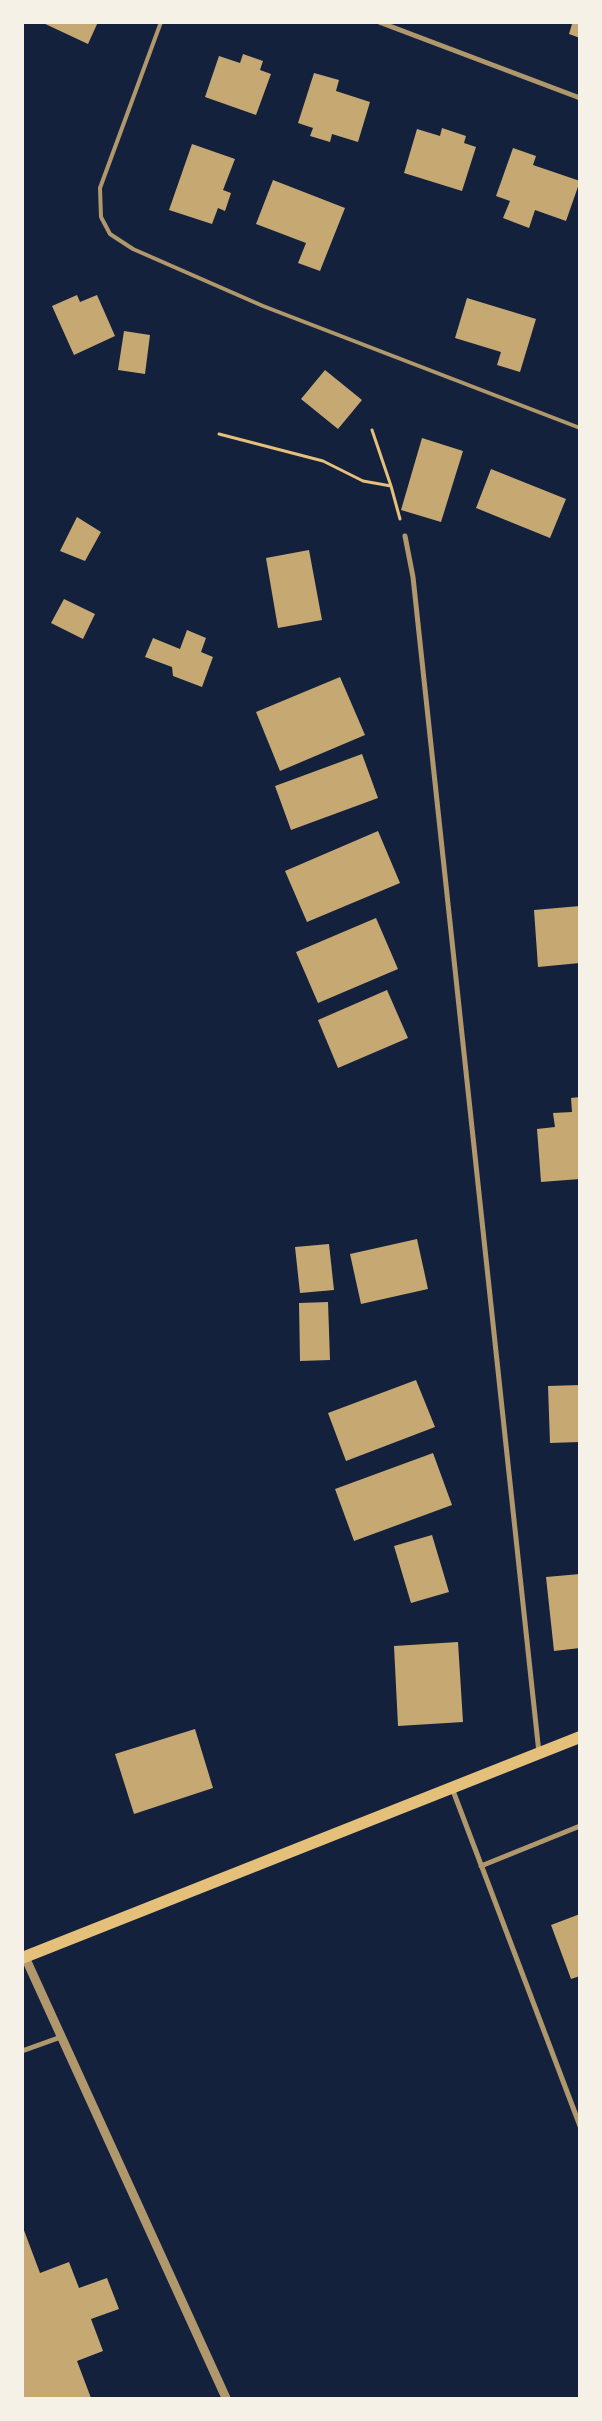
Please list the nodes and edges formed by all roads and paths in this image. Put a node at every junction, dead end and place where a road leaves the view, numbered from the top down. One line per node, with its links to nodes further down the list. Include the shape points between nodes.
1 (161, 22): 4 (lane, via 100,188 101,217 110,234 133,249 262,306)
2 (379, 22): 3 (street)
3 (580, 98)
4 (580, 428)
5 (372, 430): 7 (path)
6 (219, 434): 7 (path, via 323,461 363,481)
7 (391, 486): 8 (path)
8 (405, 536): 10 (street, via 414,578)
9 (580, 1737): 10 (main road)
10 (539, 1753): 11 (main road)
11 (452, 1787): 13 (street); 14 (main road)
12 (580, 1826): 13 (street)
13 (481, 1866): 17 (street)
14 (24, 1958): 15 (street)
15 (61, 2037): 16 (street); 18 (street)
16 (22, 2051)
17 (580, 2126)
18 (226, 2398)

